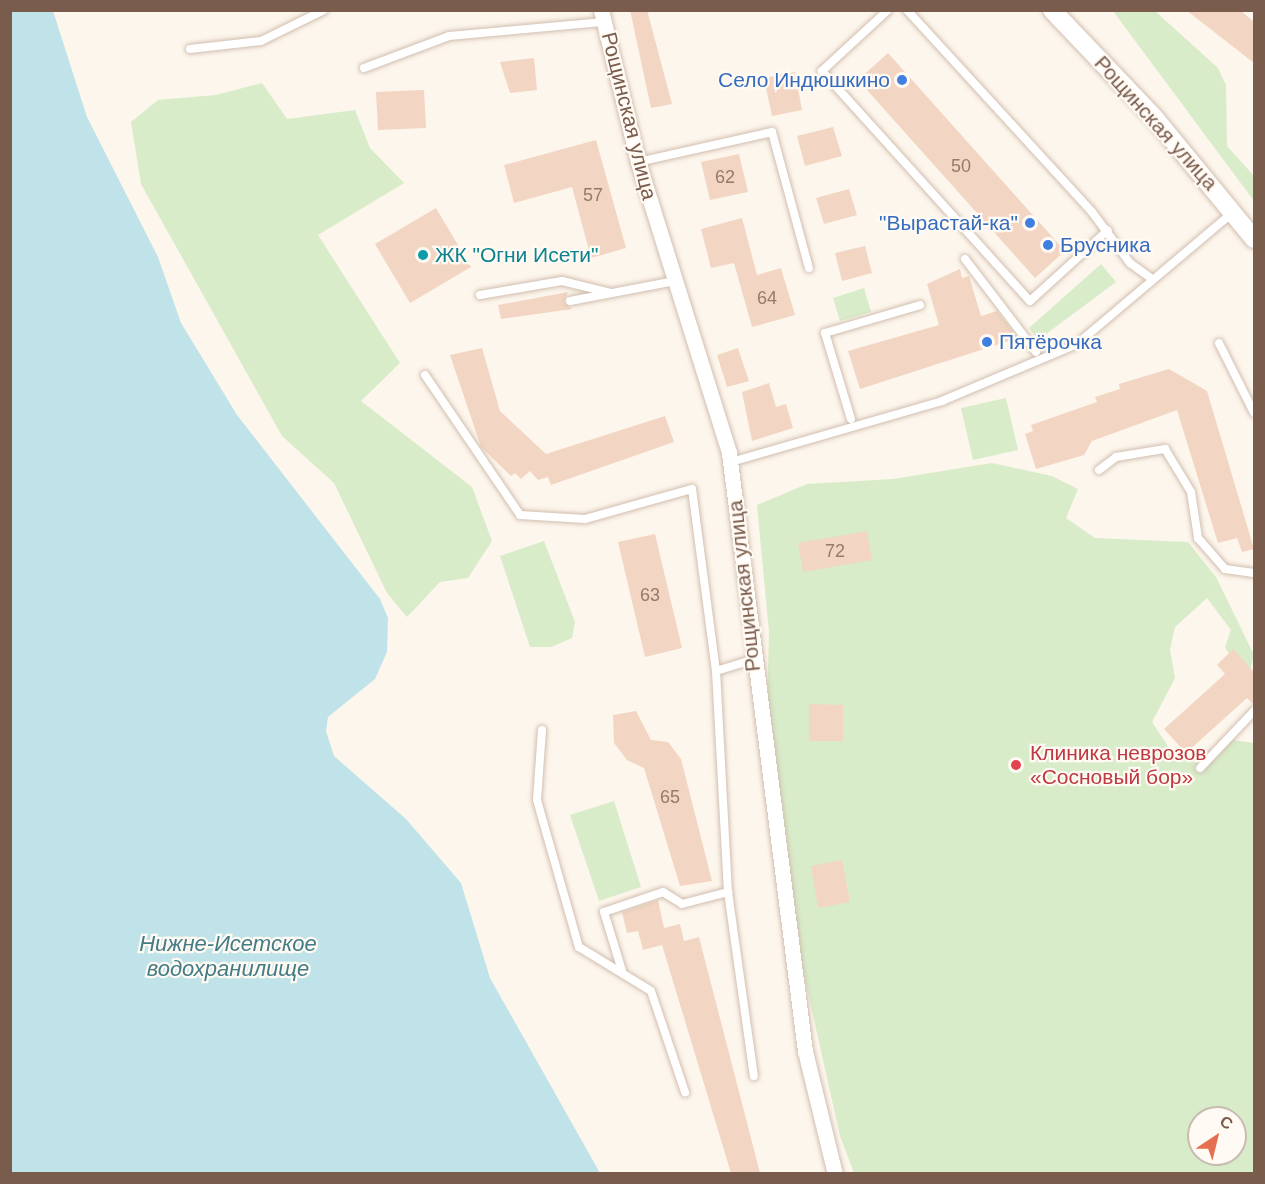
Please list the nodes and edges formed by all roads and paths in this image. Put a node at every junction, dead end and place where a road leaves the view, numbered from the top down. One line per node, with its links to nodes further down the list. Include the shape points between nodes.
1 (324, 10): 6 (lane, via 261,41)
2 (888, 10): 10 (lane, via 822,70 1030,301)
3 (907, 10): 10 (lane)
4 (1052, 10): 9 (street, Рощинская улица)
5 (603, 16): 7 (lane, via 449,36); 8 (street, Рощинская улица)
6 (190, 50)
7 (364, 68)
8 (638, 162): 13 (lane, via 772,132); 15 (street, Рощинская улица)
9 (1234, 212): 11 (street, Рощинская улица); 14 (lane)
10 (1108, 230): 14 (lane, via 1130,263)
11 (1254, 239)
12 (965, 259): 21 (lane)
13 (809, 268)
14 (1149, 278): 25 (lane, via 1077,344 942,401)
15 (675, 281): 16 (lane); 25 (street, Рощинская улица)
16 (611, 293): 17 (lane, via 562,281); 18 (lane)
17 (480, 295)
18 (570, 301)
19 (920, 305): 24 (lane, via 825,333)
20 (1219, 343): 23 (lane)
21 (1036, 352)
22 (425, 375): 29 (lane, via 520,515 585,519 693,489)
23 (1254, 413)
24 (851, 419)
25 (730, 462): 28 (street, Рощинская улица)
26 (1099, 470): 27 (lane, via 1116,457 1165,449 1191,492 1198,538 1225,569)
27 (1254, 573)
28 (752, 660): 29 (lane); 37 (street, Рощинская улица, via 805,1051)
29 (716, 671): 33 (lane)
30 (1254, 711): 32 (lane)
31 (542, 730): 34 (lane, via 537,800 579,947)
32 (1200, 768)
33 (728, 892): 34 (lane, via 682,904 663,892 604,912); 35 (lane)
34 (623, 974): 36 (lane, via 651,990)
35 (754, 1076)
36 (685, 1092)
37 (835, 1173)

